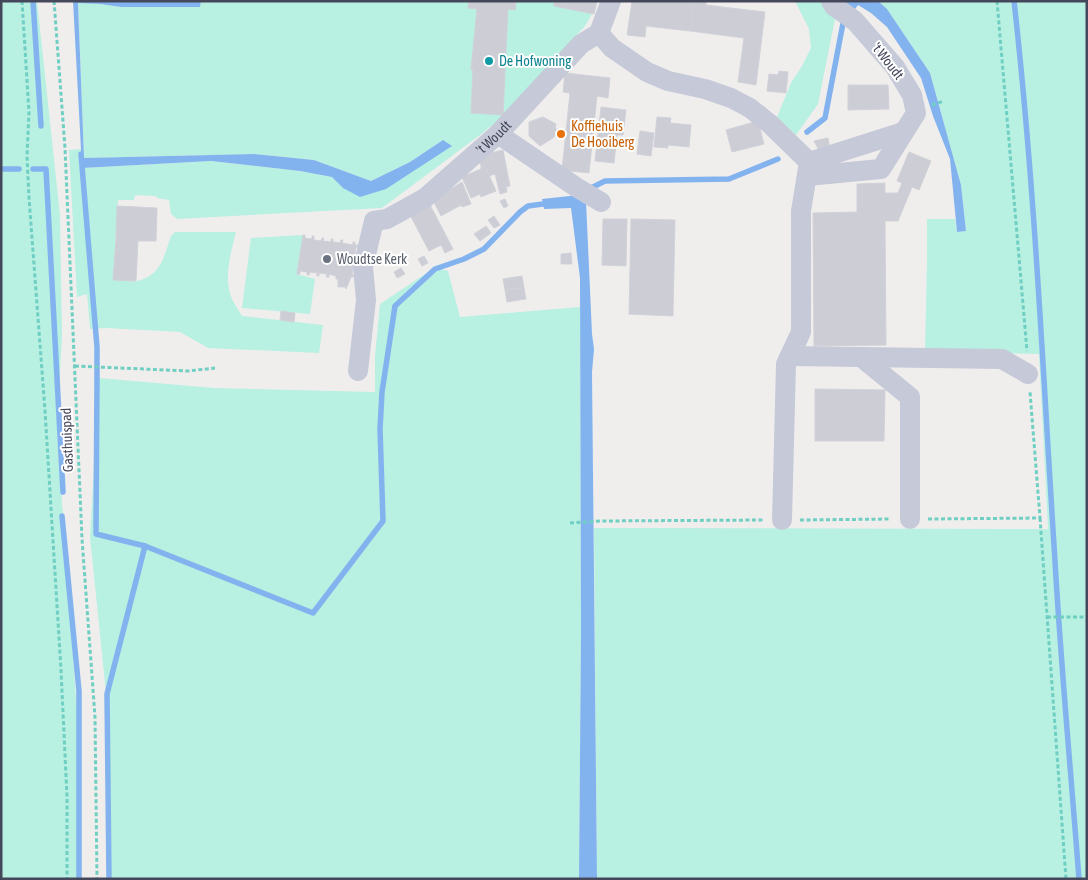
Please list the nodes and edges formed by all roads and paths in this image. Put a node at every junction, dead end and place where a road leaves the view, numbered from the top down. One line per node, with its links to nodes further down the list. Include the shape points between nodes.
1 (22, 1): 25 (path, via 29,198 62,670)
2 (54, 1): 15 (path, Gasthuispad, via 65,148)
3 (611, 1): 6 (street)
4 (997, 1): 18 (path)
5 (833, 4): 9 (street, 't Woudt, via 855,21 895,67 912,95 916,113)
6 (599, 32): 10 (street, 't Woudt, via 581,44); 11 (street, via 612,48 646,72 668,81 705,89 750,108 770,124)
7 (944, 101): 8 (path)
8 (940, 102)
9 (903, 132): 11 (street); 11 (street, 't Woudt, via 881,169)
10 (498, 134): 12 (street); 17 (street, 't Woudt, via 425,198 387,219 374,221 363,267 366,300)
11 (808, 169): 13 (street, via 801,211 801,332)
12 (601, 202)
13 (790, 356): 14 (street); 21 (street, via 786,364)
14 (861, 357): 18 (street, via 1002,359); 20 (street, via 910,397)
15 (75, 366): 16 (path, via 188,371); 26 (path, Gasthuispad, via 82,539 95,717)
16 (214, 368)
17 (358, 371)
18 (1028, 374): 19 (path)
19 (1040, 518): 20 (path); 24 (path)
20 (910, 519): 21 (path)
21 (782, 520): 22 (path)
22 (570, 523)
23 (1087, 616): 24 (path)
24 (1047, 617): 27 (path)
25 (68, 879)
26 (97, 879)
27 (1066, 879)

